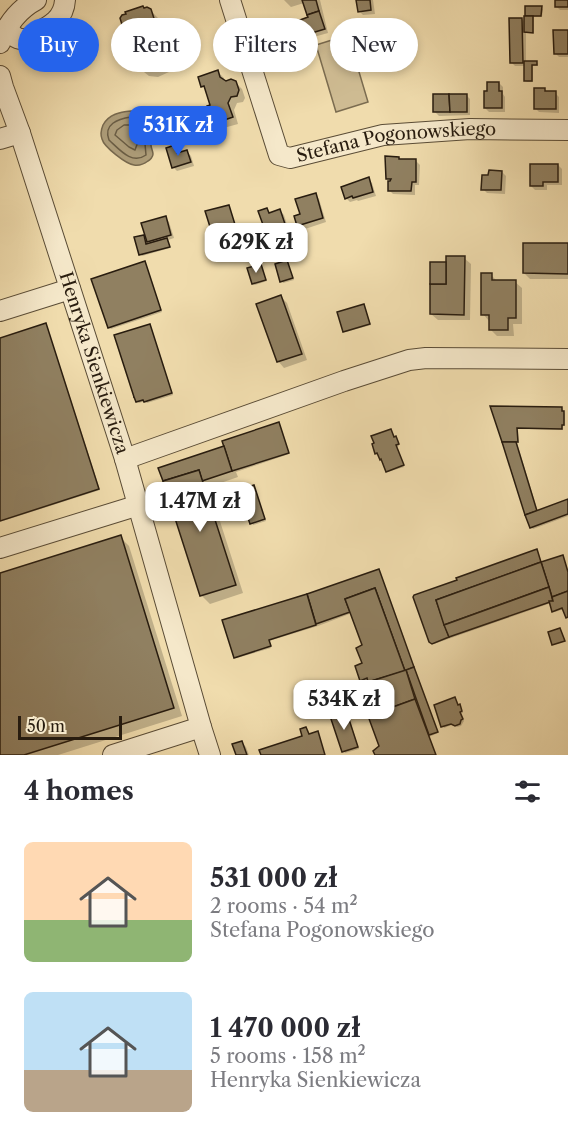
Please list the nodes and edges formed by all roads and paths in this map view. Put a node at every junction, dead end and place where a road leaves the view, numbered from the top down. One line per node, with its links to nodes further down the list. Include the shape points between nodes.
1 (35, 0): 4 (street, via 19,12)
2 (64, 0): 4 (street, via 62,12 51,25 20,40)
3 (230, 0): 6 (street, Stefana Pogonowskiego, via 279,154 290,158 383,135 470,129)
4 (3, 35)
5 (0, 76): 7 (street, Henryka Sienkiewicza)
6 (568, 130)
7 (20, 133): 8 (street); 9 (street, Henryka Sienkiewicza)
8 (0, 139)
9 (70, 289): 10 (street); 12 (street, Henryka Sienkiewicza)
10 (0, 311)
11 (568, 359): 12 (street, via 409,360)
12 (125, 459): 13 (street, Henryka Sienkiewicza)
13 (139, 505): 14 (street); 15 (street, Henryka Sienkiewicza)
14 (0, 548)
15 (201, 727): 16 (street); 17 (street, Henryka Sienkiewicza)
16 (113, 755)
17 (210, 755)

